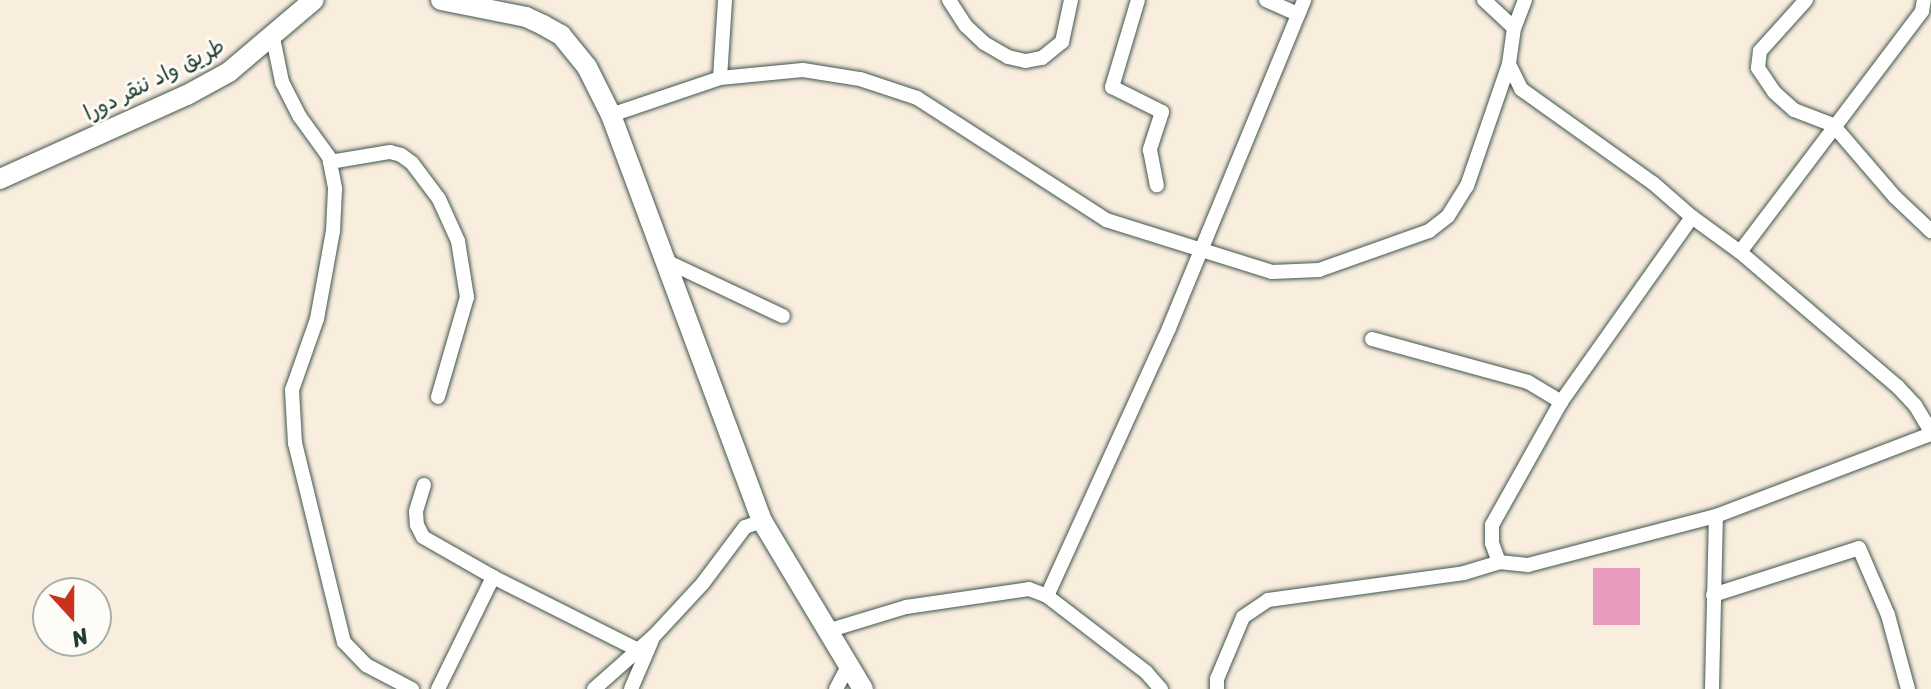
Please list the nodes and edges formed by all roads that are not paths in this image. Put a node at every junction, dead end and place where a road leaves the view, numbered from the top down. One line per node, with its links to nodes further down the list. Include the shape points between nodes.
1 (314, 0): 14 (street, طريق واد ننقر دورا)
2 (441, 0): 17 (street, via 526,17 561,35 587,67)
3 (725, 0): 16 (street)
4 (949, 0): 5 (street, via 984,43 1026,61 1042,58 1062,42)
5 (1071, 0)
6 (1138, 0): 21 (street, via 1112,87 1162,112 1150,150)
7 (1266, 0): 11 (street)
8 (1484, 0): 13 (street)
9 (1525, 0): 13 (street)
10 (1806, 0): 18 (street, via 1760,51 1757,65 1769,86 1794,110)
11 (1301, 7): 24 (street)
12 (1926, 11): 18 (street)
13 (1514, 28): 15 (street)
14 (273, 38): 19 (street, via 282,82); 20 (street, طريق واد ننقر دورا, via 229,72 187,95)
15 (1509, 64): 22 (street, via 1521,89); 24 (street, via 1467,186 1448,216 1429,231 1319,270 1272,272)
16 (720, 78): 17 (street); 24 (street, via 803,70 860,79 917,98 1106,220)
17 (611, 115): 26 (street)
18 (1833, 125): 23 (street); 25 (street)
19 (330, 162): 29 (street, via 390,152 401,155 439,199 458,241 467,297); 43 (street, via 333,231 317,319 292,390 295,443 344,642 366,665)
20 (0, 179)
21 (1157, 185)
22 (1692, 217): 25 (street); 30 (street)
23 (1931, 231)
24 (1201, 250): 38 (street)
25 (1740, 252): 31 (street, via 1898,387)
26 (668, 262): 27 (street); 34 (street)
27 (783, 316)
28 (1372, 339): 30 (street, via 1528,382)
29 (438, 397)
30 (1561, 402): 35 (street, via 1492,525)
31 (1931, 433): 33 (street)
32 (424, 485): 36 (street, via 416,512 423,537)
33 (1716, 516): 35 (street, via 1528,565); 37 (street)
34 (762, 521): 39 (street); 40 (street, via 745,527)
35 (1499, 562): 50 (street, via 1464,573 1268,600 1243,617)
36 (493, 577): 41 (street); 44 (street)
37 (1713, 595): 51 (street); 52 (street, via 1859,548 1888,615)
38 (1047, 596): 39 (street, via 1029,589 973,594); 49 (street)
39 (827, 631): 42 (street)
40 (654, 636): 41 (street); 46 (street)
41 (638, 650): 45 (street)
42 (847, 668): 47 (street); 48 (street)
43 (412, 689)
44 (438, 689)
45 (594, 689)
46 (631, 689)
47 (836, 689)
48 (863, 689)
49 (1161, 689)
50 (1217, 689)
51 (1712, 689)
52 (1908, 689)

